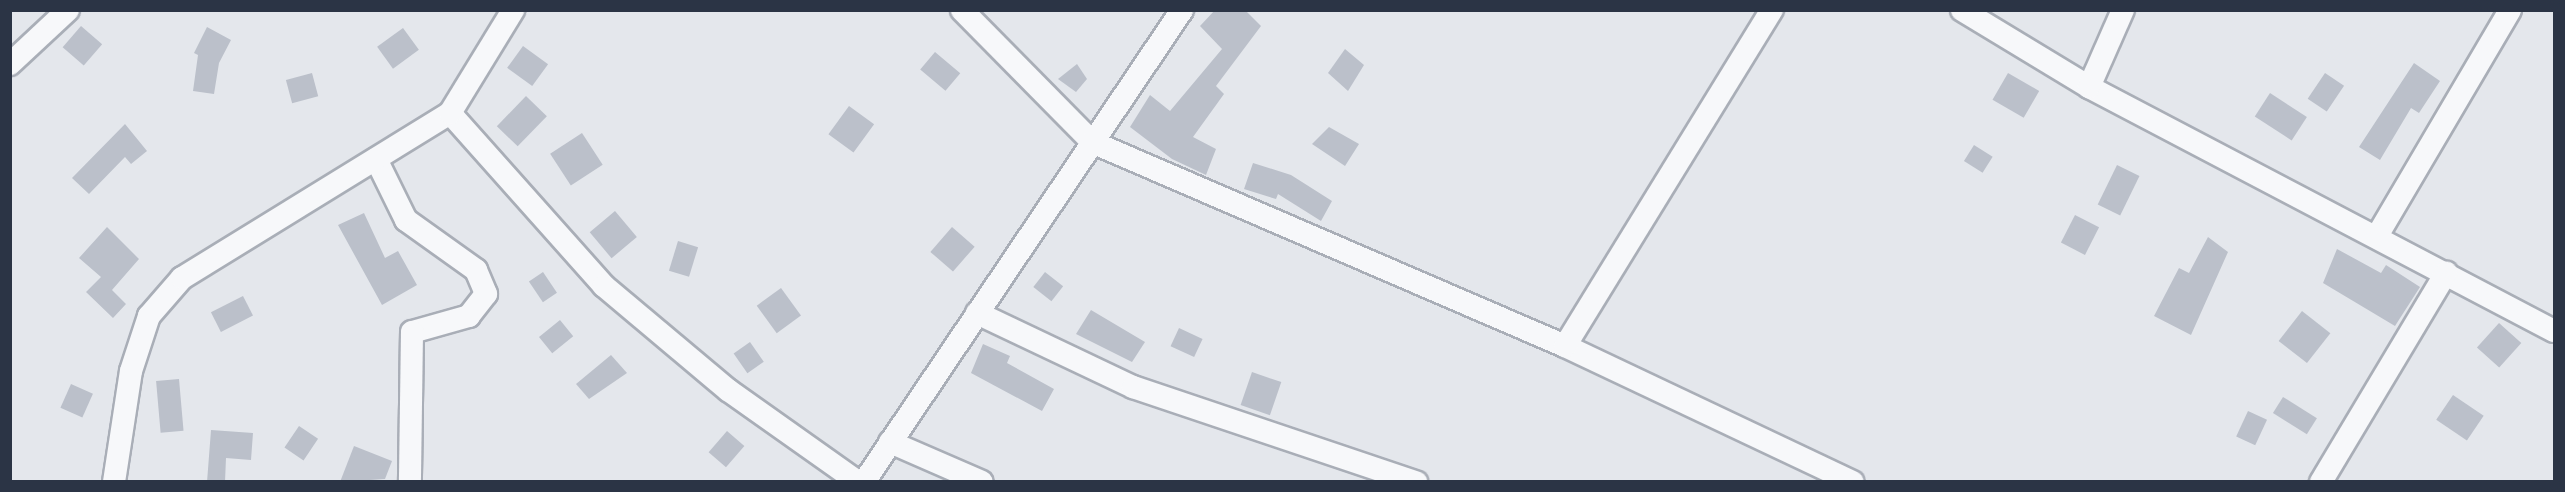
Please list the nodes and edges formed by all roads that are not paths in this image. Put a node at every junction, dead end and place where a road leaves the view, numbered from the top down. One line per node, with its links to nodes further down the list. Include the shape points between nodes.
1 (68, 10): 9 (street)
2 (513, 10): 11 (street)
3 (962, 10): 12 (street)
4 (1182, 10): 12 (street)
5 (1772, 10): 18 (street)
6 (1962, 10): 10 (street)
7 (2122, 10): 10 (street)
8 (2510, 10): 14 (street)
9 (10, 64)
10 (2089, 87): 14 (street)
11 (450, 114): 13 (street); 22 (street, via 604,286 728,390)
12 (1092, 142): 16 (street); 18 (street)
13 (376, 159): 20 (street, via 182,278 149,316 131,371); 21 (street, via 406,220 476,270 486,294 469,316 412,332)
14 (2377, 236): 15 (street)
15 (2446, 273): 17 (street); 27 (street)
16 (977, 313): 19 (street); 25 (street, via 1133,387)
17 (2554, 331)
18 (1565, 346): 26 (street)
19 (890, 442): 23 (street); 24 (street)
20 (114, 482)
21 (410, 482)
22 (858, 482)
23 (864, 482)
24 (982, 482)
25 (1416, 482)
26 (1853, 482)
27 (2321, 482)

